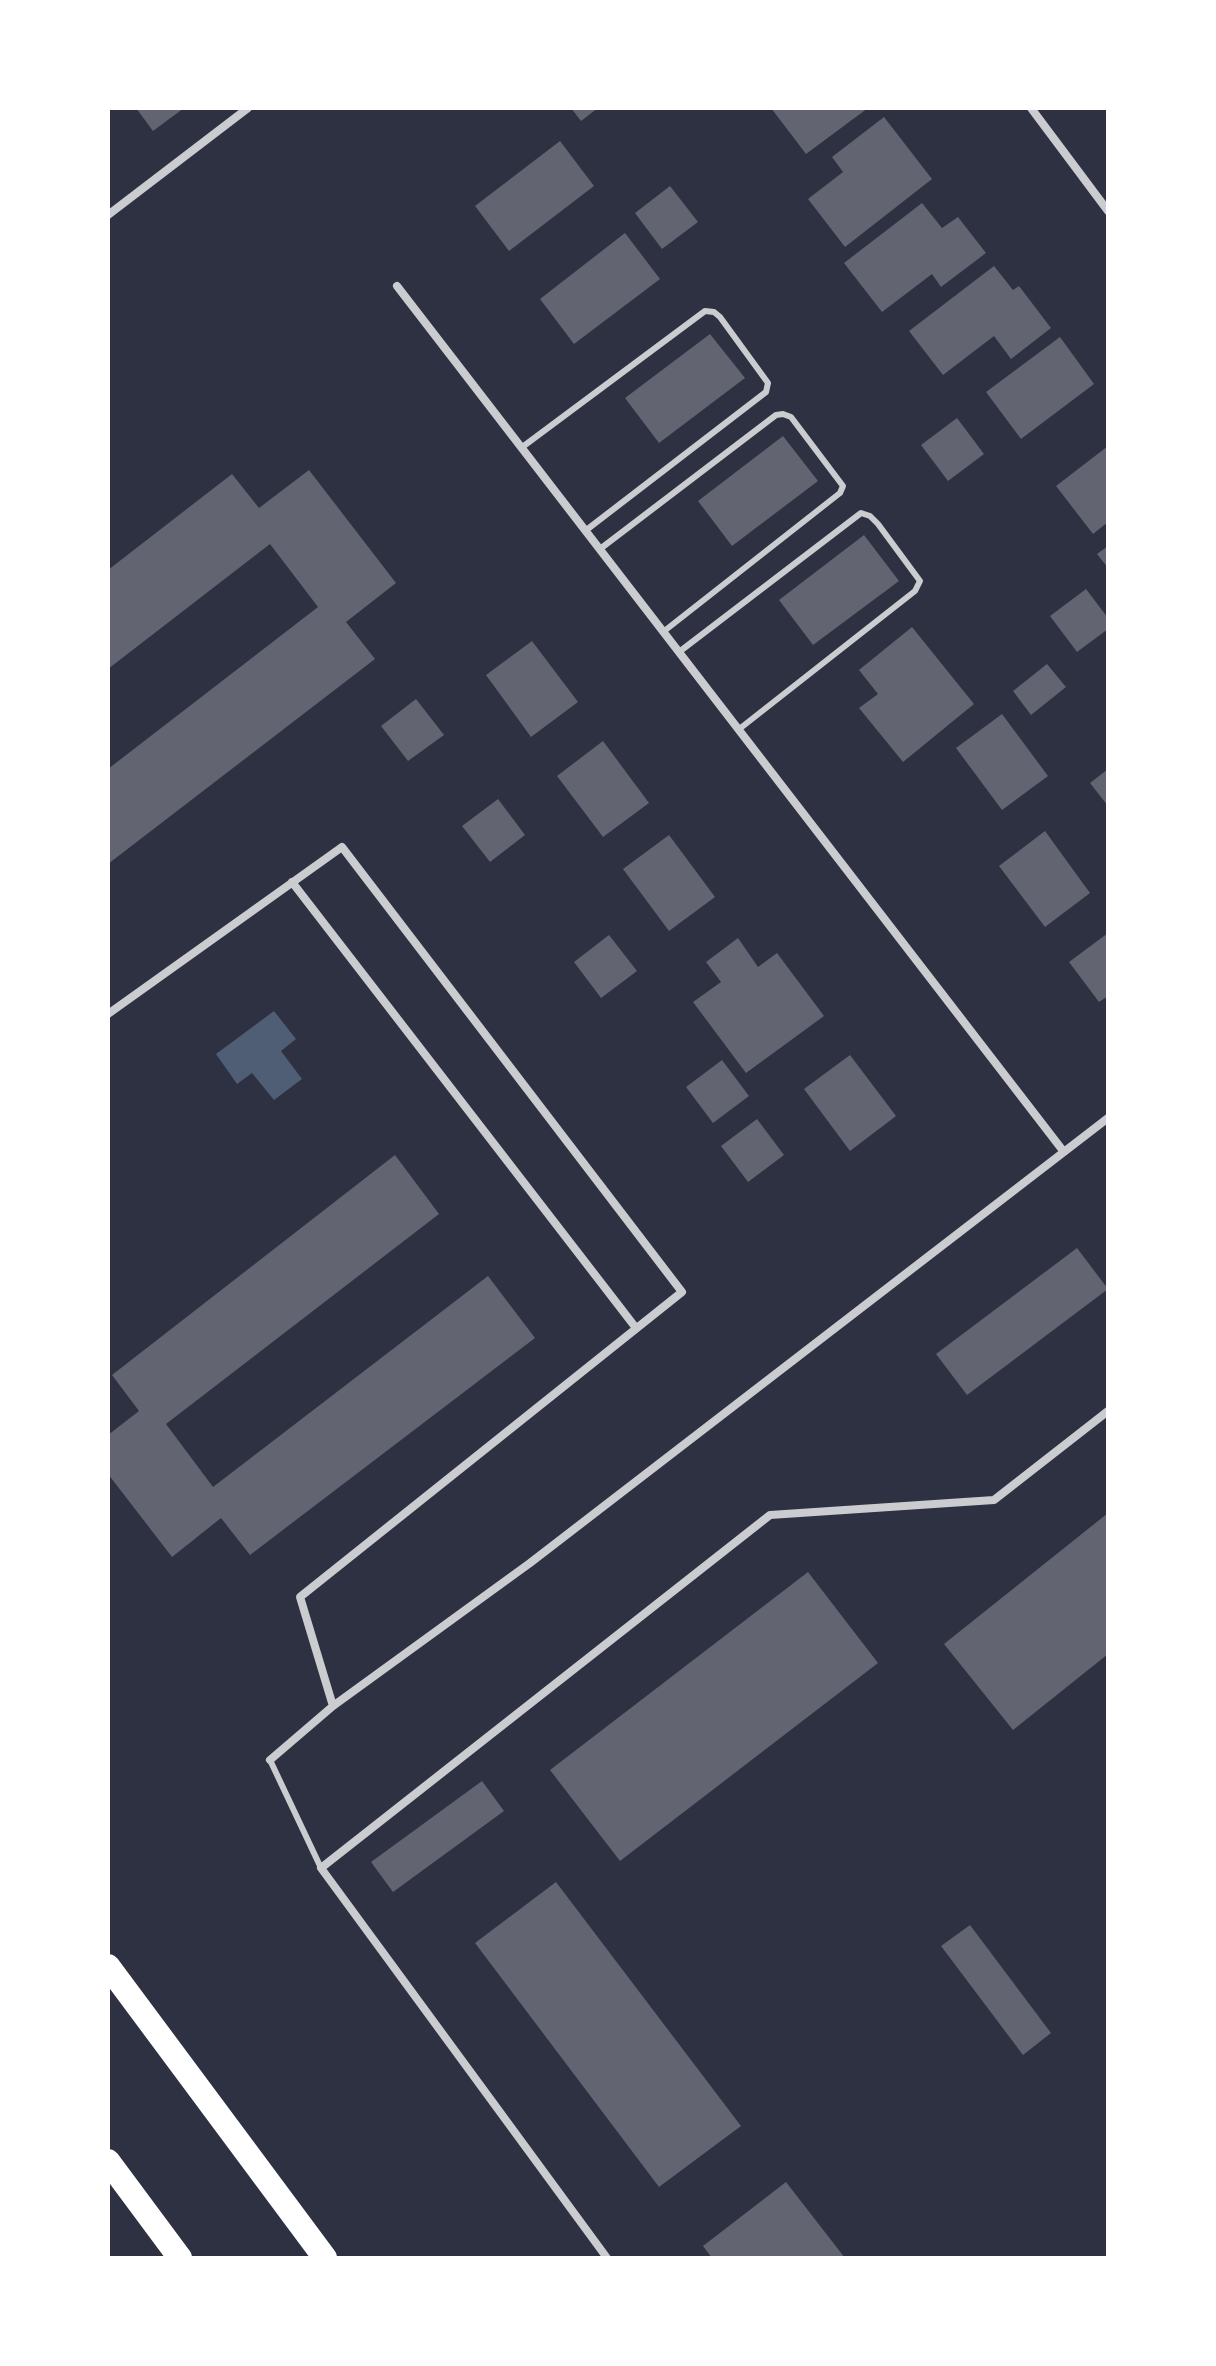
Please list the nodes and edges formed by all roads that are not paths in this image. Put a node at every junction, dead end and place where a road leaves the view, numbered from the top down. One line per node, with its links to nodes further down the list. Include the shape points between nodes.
1 (248, 108): 4 (street)
2 (1031, 108): 3 (street)
3 (1108, 211)
4 (108, 215)
5 (397, 286): 6 (street)
6 (521, 448): 7 (street); 7 (lane, via 705,311 720,317 768,383 766,392)
7 (585, 531): 8 (street)
8 (600, 549): 9 (street); 9 (lane, via 776,415 791,417 843,486 840,493)
9 (663, 632): 10 (street)
10 (679, 652): 11 (street); 11 (lane, via 861,513 878,524 920,581 915,591)
11 (738, 730): 15 (street)
12 (292, 882): 13 (street); 16 (street); 16 (street, via 342,847 682,1292)
13 (108, 1014)
14 (1108, 1118): 15 (street)
15 (1064, 1152): 18 (street, via 530,1563)
16 (636, 1328): 18 (street, via 300,1597)
17 (1108, 1411): 20 (street, via 994,1500 770,1515)
18 (333, 1706): 19 (street)
19 (270, 1760): 20 (lane)
20 (321, 1868): 25 (street)
21 (108, 1966): 24 (highway)
22 (108, 2161): 23 (highway)
23 (180, 2258)
24 (327, 2258)
25 (607, 2258)

